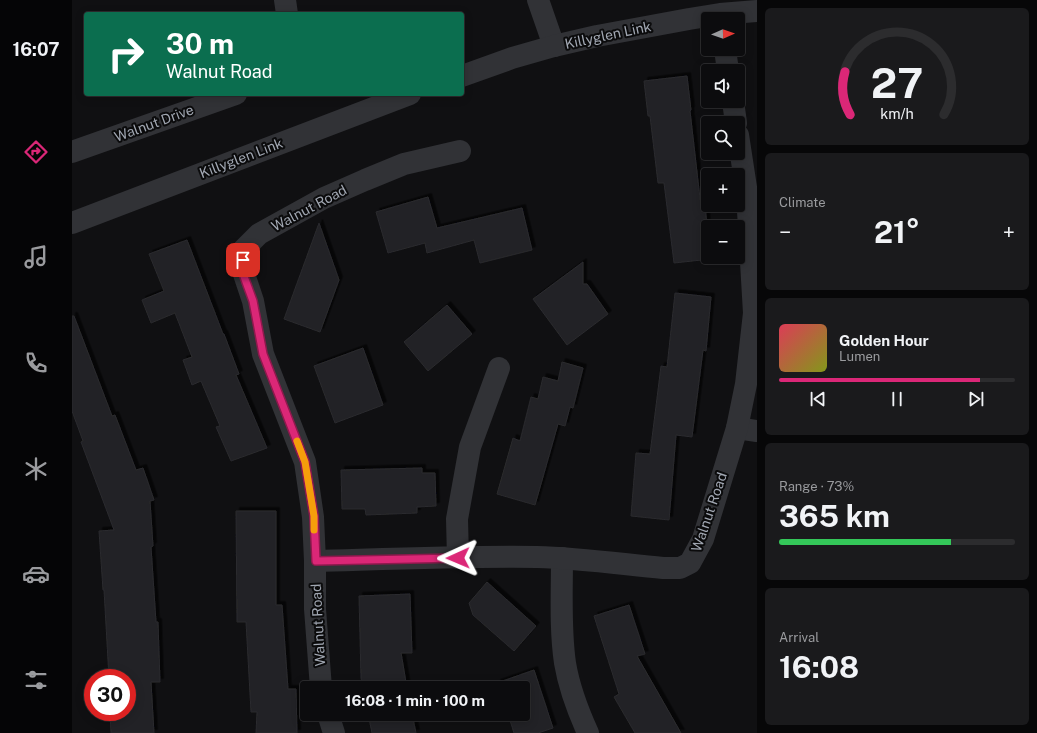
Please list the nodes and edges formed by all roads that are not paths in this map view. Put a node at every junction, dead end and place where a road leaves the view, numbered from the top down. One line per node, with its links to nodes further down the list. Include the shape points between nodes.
1 (285, 0): 4 (street)
2 (538, 0): 7 (street)
3 (757, 11): 5 (street, Killyglen Link)
4 (287, 12)
5 (745, 13)
6 (701, 18): 7 (street, Killyglen Link)
7 (554, 46): 8 (street, Killyglen Link)
8 (464, 75)
9 (230, 96): 12 (street, Walnut Drive)
10 (405, 96): 15 (street, Killyglen Link)
11 (460, 151): 20 (street, Walnut Road, via 404,164 324,198 259,234 243,250 242,271 253,301 263,354 305,462 314,516)
12 (72, 152)
13 (744, 160): 14 (street, Walnut Road)
14 (752, 193): 17 (street, Walnut Road, via 754,313 746,384)
15 (72, 223)
16 (499, 368): 18 (street, via 470,447 457,519)
17 (747, 429): 19 (street, Walnut Road, via 690,563 680,568 663,568)
18 (458, 558): 19 (street, Walnut Road); 20 (street, Walnut Road)
19 (562, 558): 24 (street, via 565,664 577,708)
20 (316, 561): 21 (street, Walnut Road, via 315,609)
21 (320, 681)
22 (330, 721): 23 (street)
23 (334, 733)
24 (588, 733)

